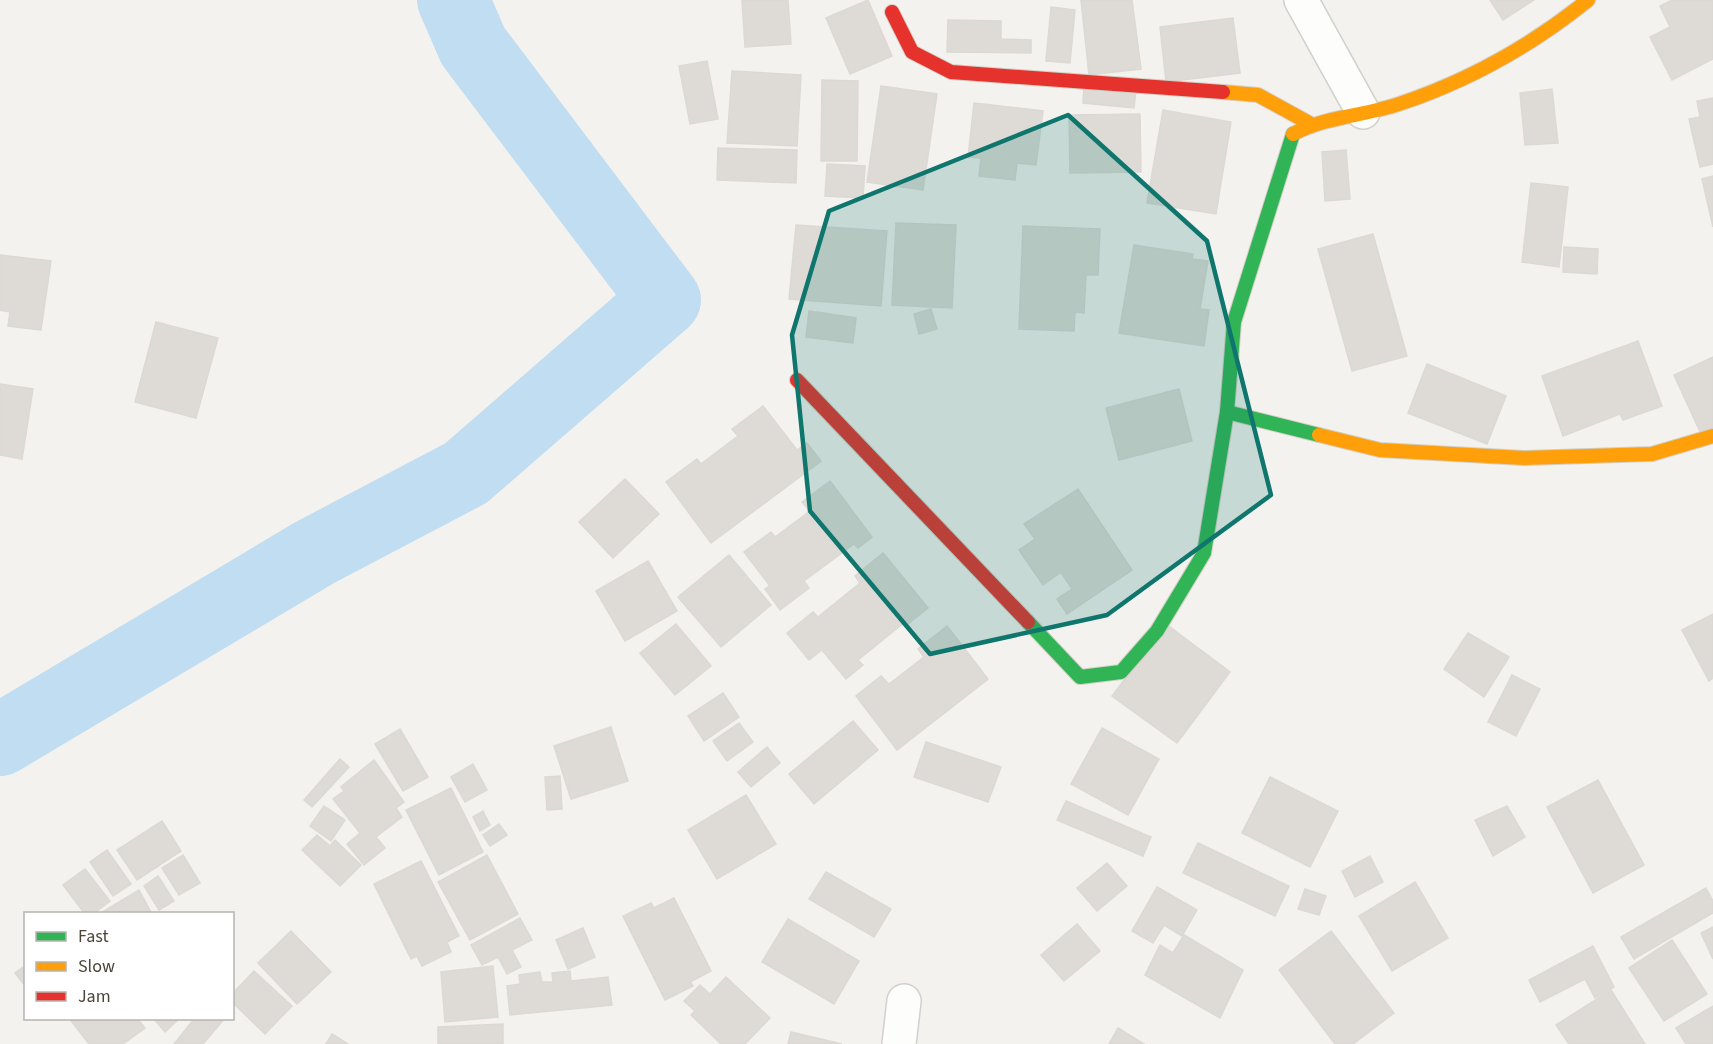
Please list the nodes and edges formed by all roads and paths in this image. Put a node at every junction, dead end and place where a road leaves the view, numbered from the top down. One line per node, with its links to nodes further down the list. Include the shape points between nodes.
1 (1301, 0): 4 (street)
2 (1588, 0): 4 (street, via 1561,24 1500,62 1398,105)
3 (892, 12): 5 (street, via 912,52 951,72 1258,95)
4 (1363, 112): 5 (street)
5 (1309, 123): 7 (street, via 1293,134 1234,322)
6 (797, 380): 7 (street, via 1080,677 1121,672 1157,631 1204,553)
7 (1227, 412): 8 (street, via 1380,450 1524,458 1652,454)
8 (1713, 436)
9 (904, 1001): 10 (street)
10 (898, 1044)

